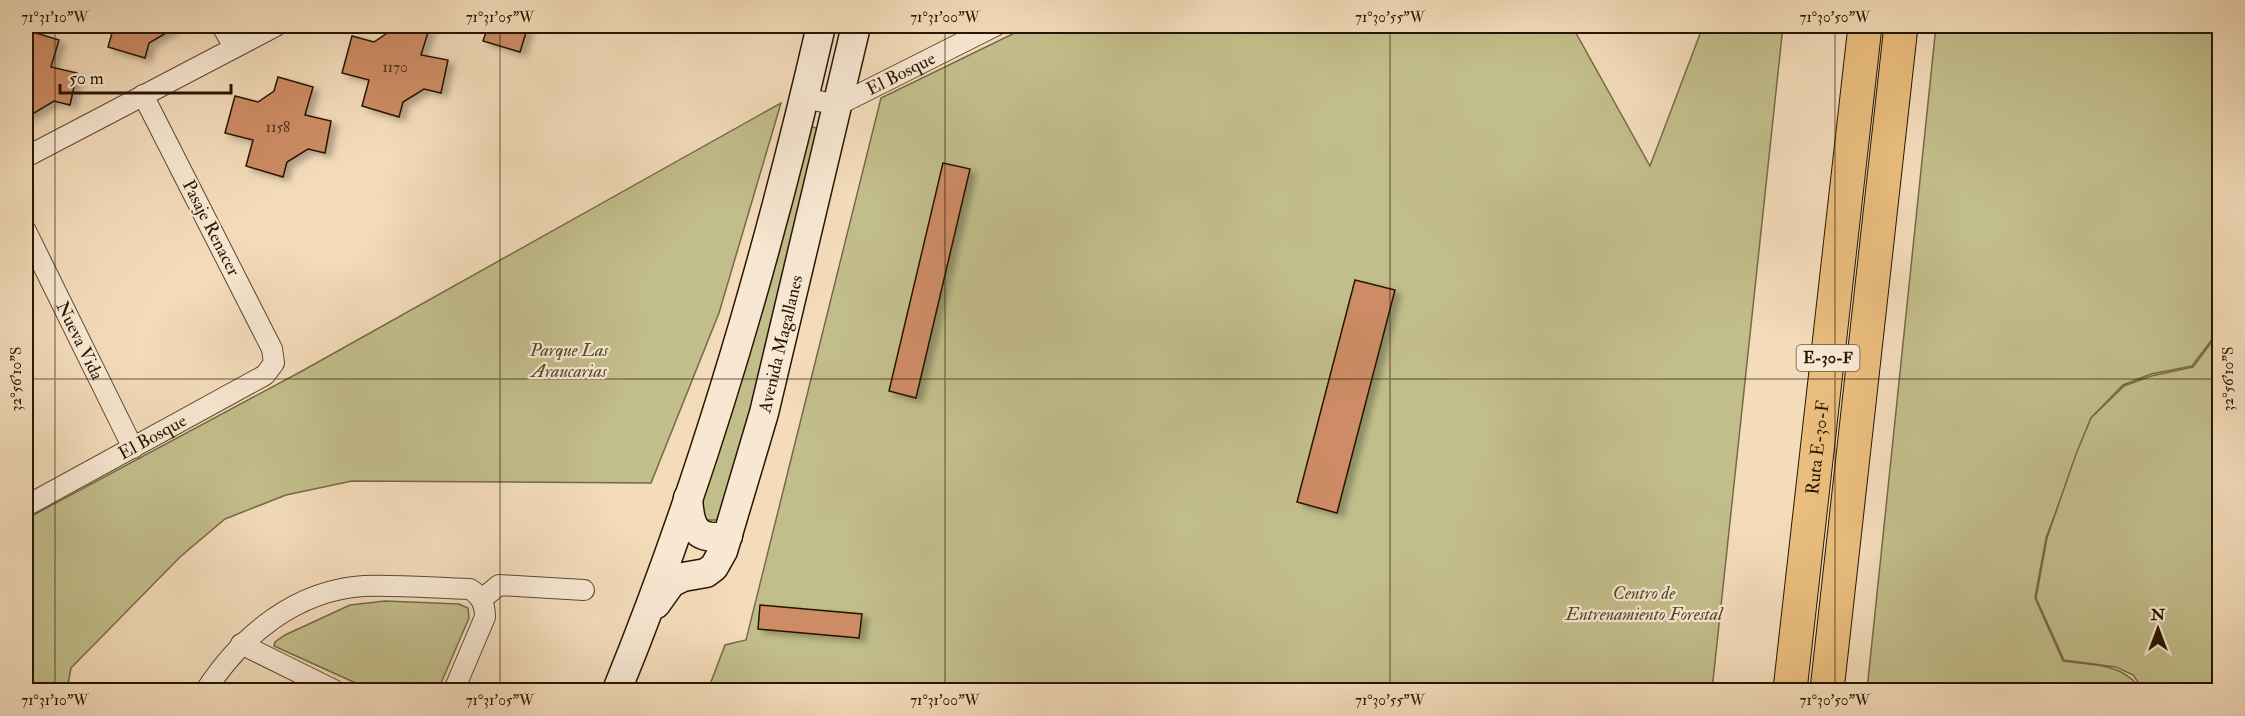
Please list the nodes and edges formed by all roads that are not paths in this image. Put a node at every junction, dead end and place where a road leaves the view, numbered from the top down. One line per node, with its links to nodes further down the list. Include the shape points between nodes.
1 (222, 26): 8 (street)
2 (276, 26): 8 (street)
3 (821, 26): 10 (main road, Avenida Magallanes)
4 (856, 26): 11 (main road, Avenida Magallanes)
5 (995, 26): 11 (street, El Bosque)
6 (1865, 26): 27 (highway, Ruta E-30-F / E-30-F)
7 (1901, 26): 28 (highway, Ruta E-30-F / E-30-F)
8 (234, 47): 9 (street)
9 (143, 95): 12 (street); 14 (street, Pasaje Renacer, via 272,349)
10 (804, 98): 11 (street); 16 (main road, Avenida Magallanes, via 732,367)
11 (838, 105): 18 (main road, Avenida Magallanes, via 764,413)
12 (26, 157)
13 (26, 231): 15 (street, Nueva Vida)
14 (274, 363): 15 (street, El Bosque, via 265,375)
15 (133, 448): 17 (street, El Bosque)
16 (688, 498): 18 (main road, via 692,526 699,534 712,538); 21 (main road, Avenida Magallanes)
17 (26, 506)
18 (728, 536): 21 (main road, Avenida Magallanes, via 714,567 671,583)
19 (584, 590): 20 (street, via 499,585)
20 (482, 599): 22 (street, via 470,589 363,586 306,601 276,616); 25 (street, via 485,617)
21 (645, 621): 26 (main road, Avenida Magallanes)
22 (241, 644): 23 (street); 24 (street)
23 (206, 690)
24 (334, 690)
25 (454, 690)
26 (617, 690)
27 (1790, 690)
28 (1827, 690)

